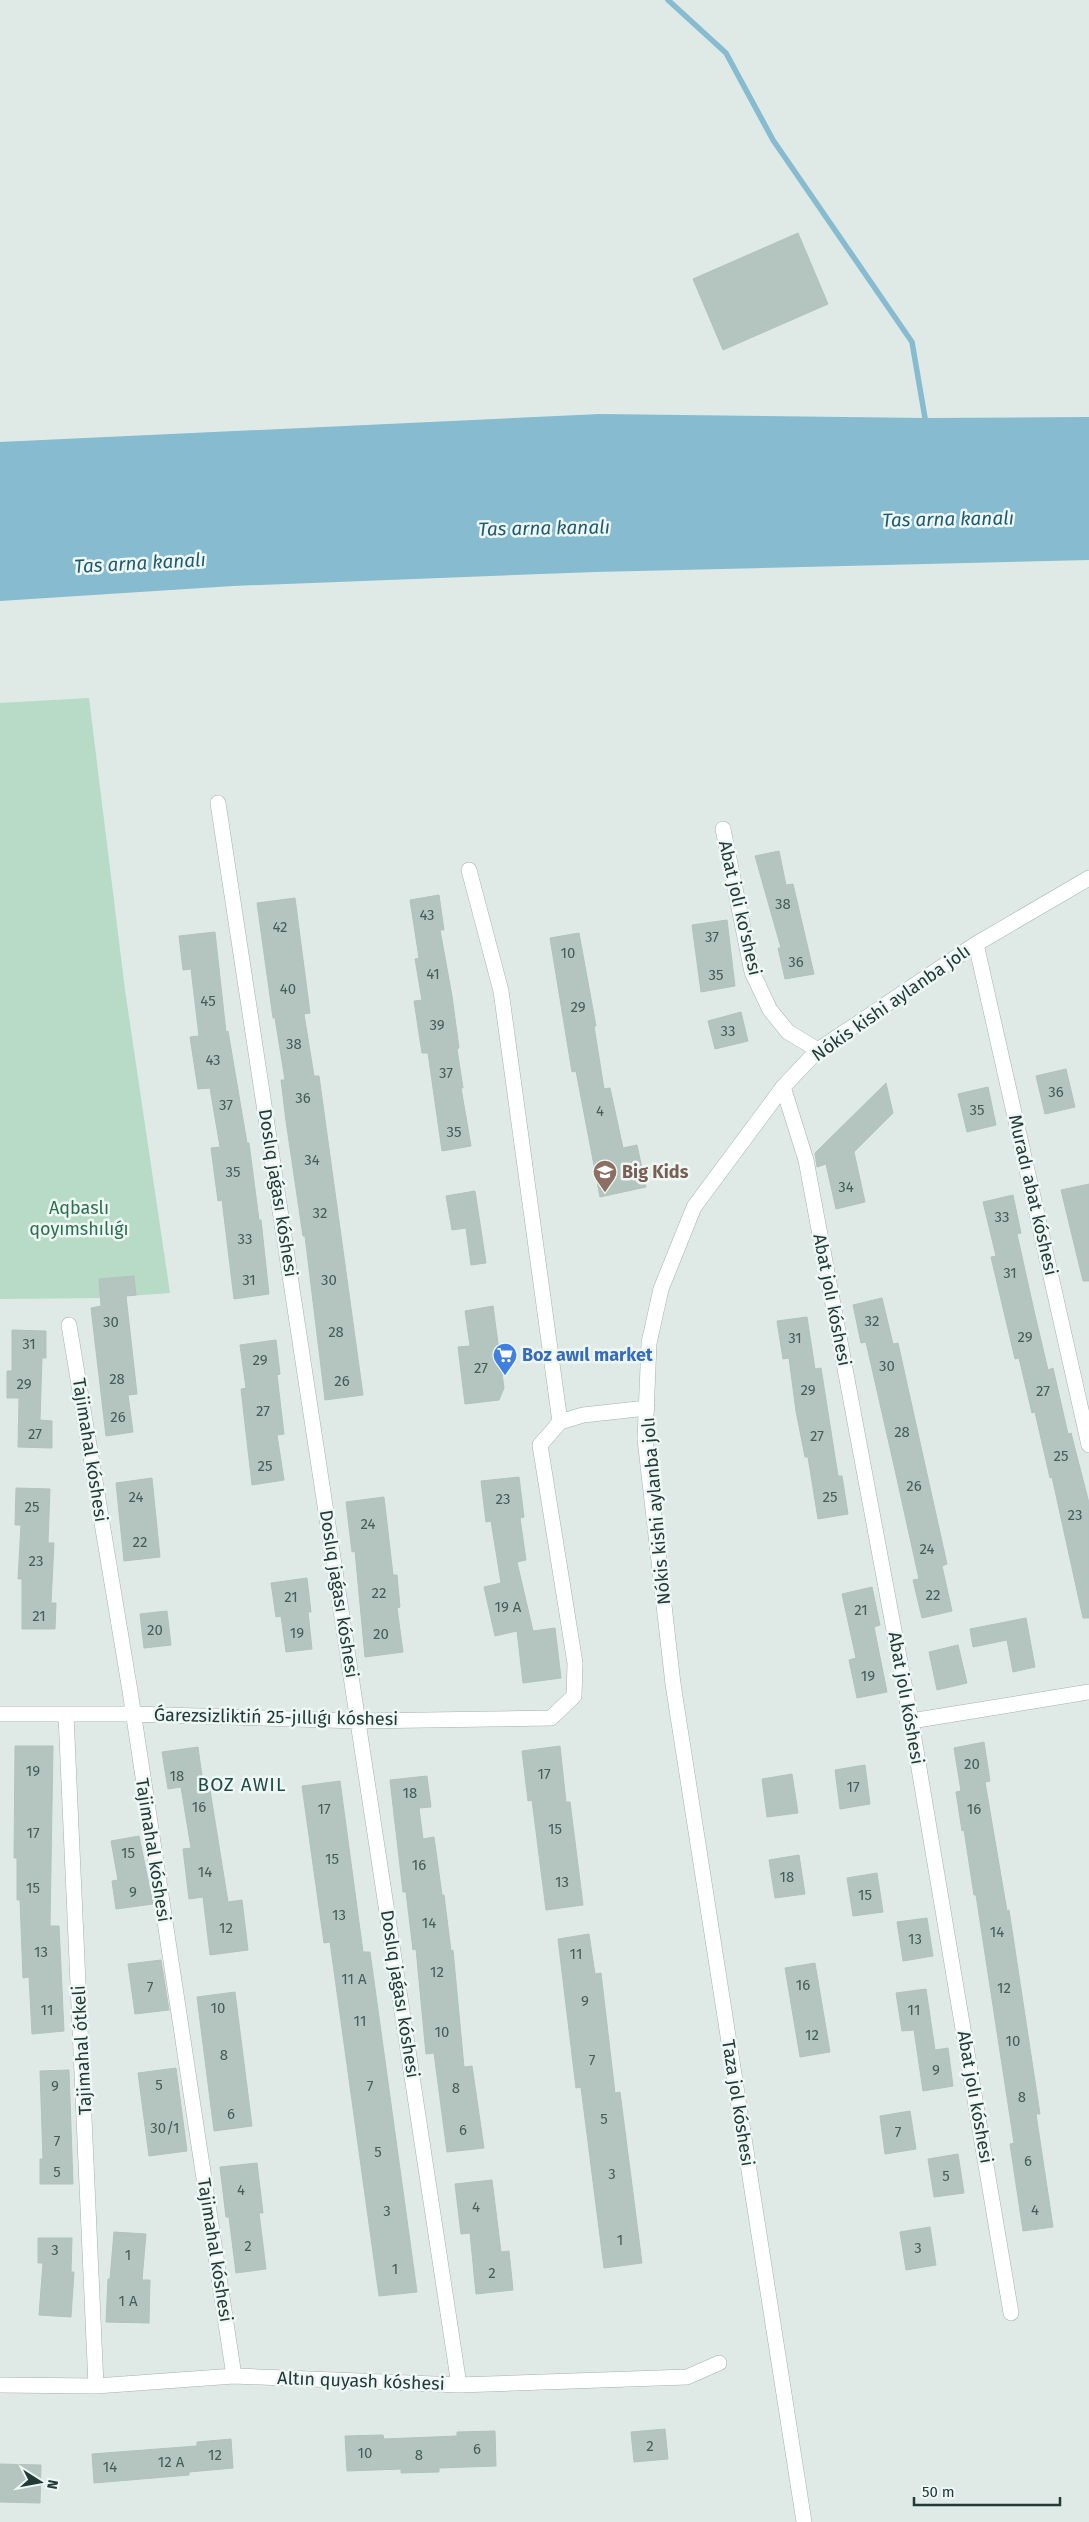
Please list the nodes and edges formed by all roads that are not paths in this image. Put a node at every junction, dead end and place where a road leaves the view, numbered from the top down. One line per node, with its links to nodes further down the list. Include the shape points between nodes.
1 (218, 803): 17 (street, Doslıq jaǵası kóshesi)
2 (722, 829): 6 (street, Abat joli ko'shesi, via 752,972 770,1010 788,1032)
3 (469, 870): 10 (street, via 501,991)
4 (1089, 878): 5 (street, Nókis kishi aylanba jolı)
5 (976, 944): 6 (street, Nókis kishi aylanba jolı); 11 (street, Muradı abat kóshesi)
6 (818, 1050): 7 (street, Nókis kishi aylanba jolı)
7 (782, 1087): 9 (street, Nókis kishi aylanba jolı, via 694,1207 659,1298 649,1343); 18 (street, Abat jolı kóshesi, via 806,1160)
8 (70, 1325): 15 (street, Tajimahal kóshesi)
9 (647, 1408): 10 (street, via 583,1415); 12 (street, Nókis kishi aylanba jolı, via 645,1439)
10 (560, 1422): 17 (street, Ǵarezsizliktiń 25-jıllıǵı kóshesi, via 540,1445 575,1663 574,1696 551,1718)
11 (1089, 1445)
12 (673, 1684): 25 (street, Taza jol kóshesi)
13 (1089, 1692): 18 (street)
14 (0, 1714): 16 (street, Ǵarezsizliktiń 25-jıllıǵı kóshesi)
15 (133, 1714): 16 (street, Ǵarezsizliktiń 25-jıllıǵı kóshesi); 17 (street, Ǵarezsizliktiń 25-jıllıǵı kóshesi); 21 (street, Tajimahal kóshesi)
16 (66, 1715): 24 (street, Tajimahal ótkeli)
17 (359, 1721): 23 (street, Doslıq jaǵası kóshesi)
18 (911, 1721): 19 (street, Abat jolı kóshesi)
19 (1011, 2314)
20 (719, 2363): 23 (street, Altın quyash kóshesi, via 687,2377)
21 (234, 2376): 23 (street, Altın quyash kóshesi); 24 (street, Altın quyash kóshesi)
22 (0, 2385): 24 (street, Altın quyash kóshesi)
23 (459, 2385)
24 (96, 2386)
25 (804, 2522)

